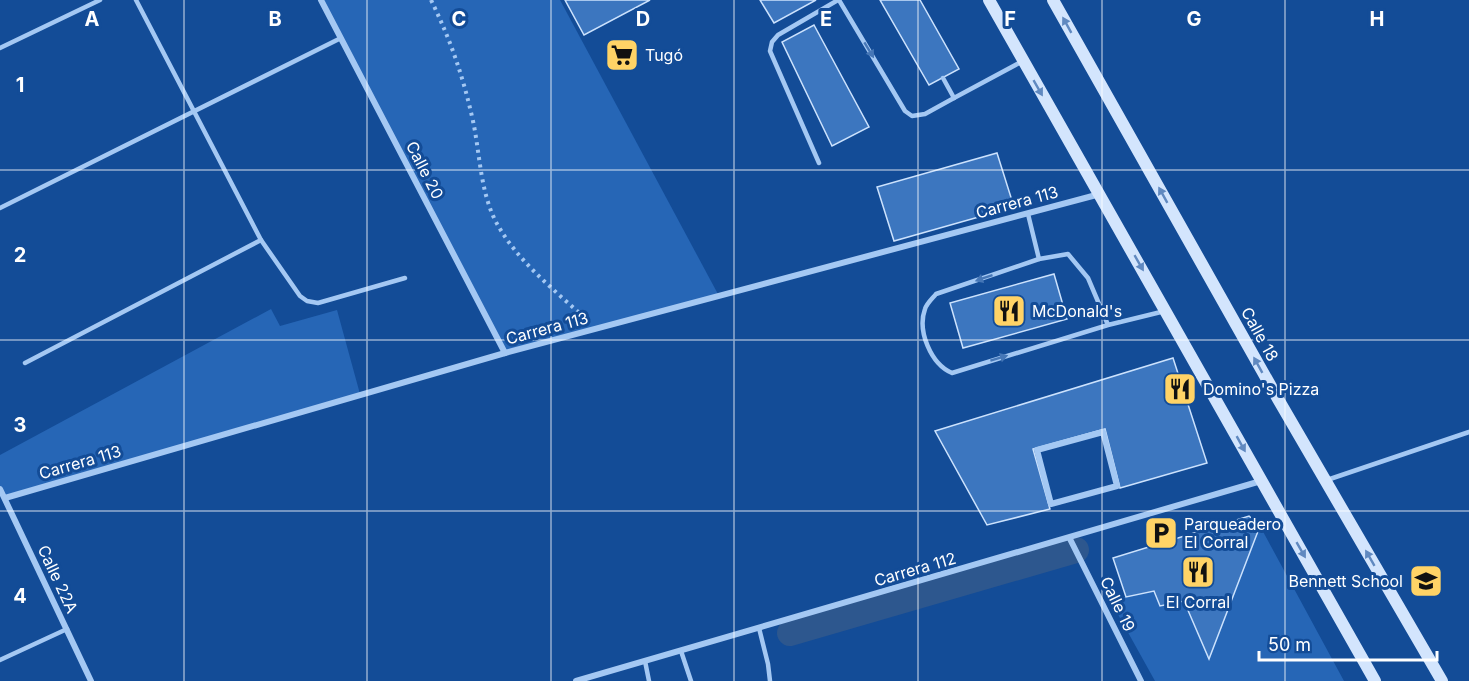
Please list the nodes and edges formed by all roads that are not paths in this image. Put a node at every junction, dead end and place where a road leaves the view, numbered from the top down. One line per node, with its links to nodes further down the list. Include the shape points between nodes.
1 (100, 0): 8 (lane)
2 (136, 0): 12 (lane)
3 (321, 0): 7 (street, Calle 20)
4 (838, 0): 11 (lane, one-way to 11, via 905,111 912,116 925,114); 13 (lane, via 778,35 770,51)
5 (989, 0): 9 (main road)
6 (1053, 0): 27 (main road, Calle 18, one-way to 6)
7 (341, 38): 12 (lane); 22 (street, Calle 20)
8 (0, 48)
9 (1023, 61): 11 (lane); 14 (main road, one-way to 14)
10 (943, 78): 11 (lane)
11 (954, 98)
12 (196, 112): 15 (lane); 17 (lane)
13 (819, 163)
14 (1100, 194): 16 (street, Carrera 113); 20 (main road, one-way to 20)
15 (0, 208)
16 (1028, 213): 18 (lane); 22 (street, Carrera 113)
17 (261, 240): 19 (lane, via 295,291 307,301 318,303); 23 (lane)
18 (1039, 259): 21 (lane, via 1068,254 1088,278); 21 (lane, one-way to 21, via 936,294 926,307 922,323 940,368 952,373)
19 (405, 278)
20 (1166, 311): 21 (lane); 26 (main road, one-way to 26)
21 (1108, 325)
22 (505, 353): 29 (street, Carrera 113)
23 (25, 363)
24 (1103, 432): 24 (street, via 1036,450 1051,504 1118,486)
25 (1469, 432): 27 (lane)
26 (1261, 480): 30 (street, Carrera 112); 42 (main road, one-way to 42)
27 (1325, 480): 43 (main road, Calle 18, one-way to 27)
28 (0, 489): 29 (street, Calle 22A)
29 (5, 498): 32 (street, Calle 22A)
30 (1070, 538): 31 (street, Carrera 112); 41 (street, Calle 19)
31 (759, 628): 33 (street, Carrera 112); 40 (lane)
32 (67, 629): 34 (lane); 36 (street, Calle 22A)
33 (681, 651): 35 (street, Carrera 112); 39 (lane)
34 (0, 660)
35 (645, 661): 37 (street, Carrera 112); 38 (lane)
36 (91, 681)
37 (576, 681)
38 (649, 681)
39 (691, 681)
40 (770, 681)
41 (1141, 681)
42 (1375, 681)
43 (1442, 681)

